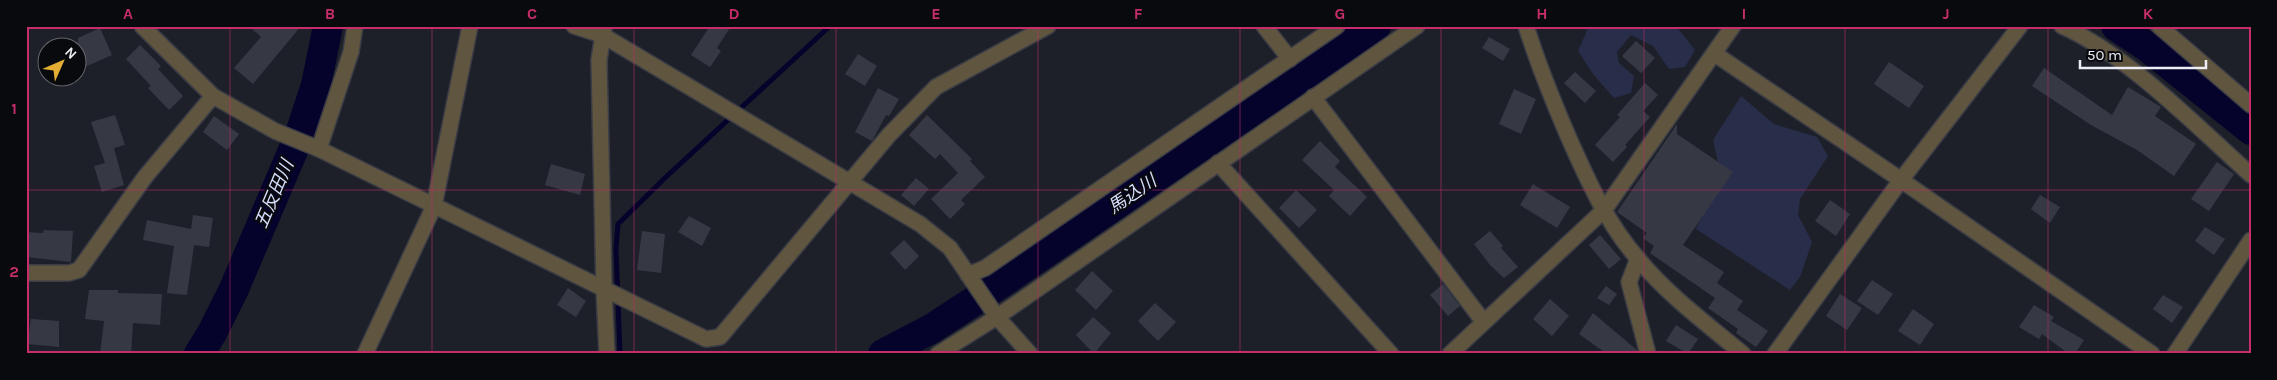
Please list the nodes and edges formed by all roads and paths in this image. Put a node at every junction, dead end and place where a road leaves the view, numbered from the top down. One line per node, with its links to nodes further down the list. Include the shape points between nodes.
1 (142, 26): 17 (street)
2 (355, 26): 20 (street, via 351,52)
3 (470, 26): 25 (street)
4 (574, 26): 14 (street)
5 (1048, 26): 24 (street, via 936,87 889,135)
6 (1264, 26): 16 (street)
7 (1337, 26): 16 (street)
8 (1417, 26): 18 (street)
9 (1526, 26): 26 (street, via 1544,83 1589,186)
10 (1734, 26): 15 (street)
11 (2020, 26): 23 (street)
12 (2062, 26): 22 (street, via 2080,34 2142,78)
13 (2159, 26): 19 (street)
14 (604, 30): 24 (street); 31 (street, via 599,60)
15 (1715, 54): 23 (street); 26 (street)
16 (1290, 60): 30 (street)
17 (213, 96): 20 (street, via 275,131); 29 (street, via 145,177 79,270)
18 (1313, 97): 21 (street); 33 (street)
19 (2251, 105)
20 (319, 150): 25 (street)
21 (1218, 163): 32 (street); 38 (street)
22 (2251, 175)
23 (1901, 180): 42 (street); 43 (street)
24 (850, 182): 30 (street, via 920,224 950,248); 31 (street, via 720,337 706,339)
25 (434, 206): 31 (street); 34 (street)
26 (1604, 210): 28 (street); 33 (street)
27 (2251, 240): 44 (street)
28 (1638, 259): 40 (street, via 1630,282); 41 (street)
29 (26, 273)
30 (970, 276): 32 (street)
31 (607, 292): 35 (street)
32 (997, 317): 36 (street); 37 (street)
33 (1483, 321): 39 (street)
34 (365, 354)
35 (608, 354)
36 (938, 354)
37 (1030, 354)
38 (1391, 354)
39 (1450, 354)
40 (1648, 354)
41 (1743, 354)
42 (1775, 354)
43 (2152, 354)
44 (2175, 354)

